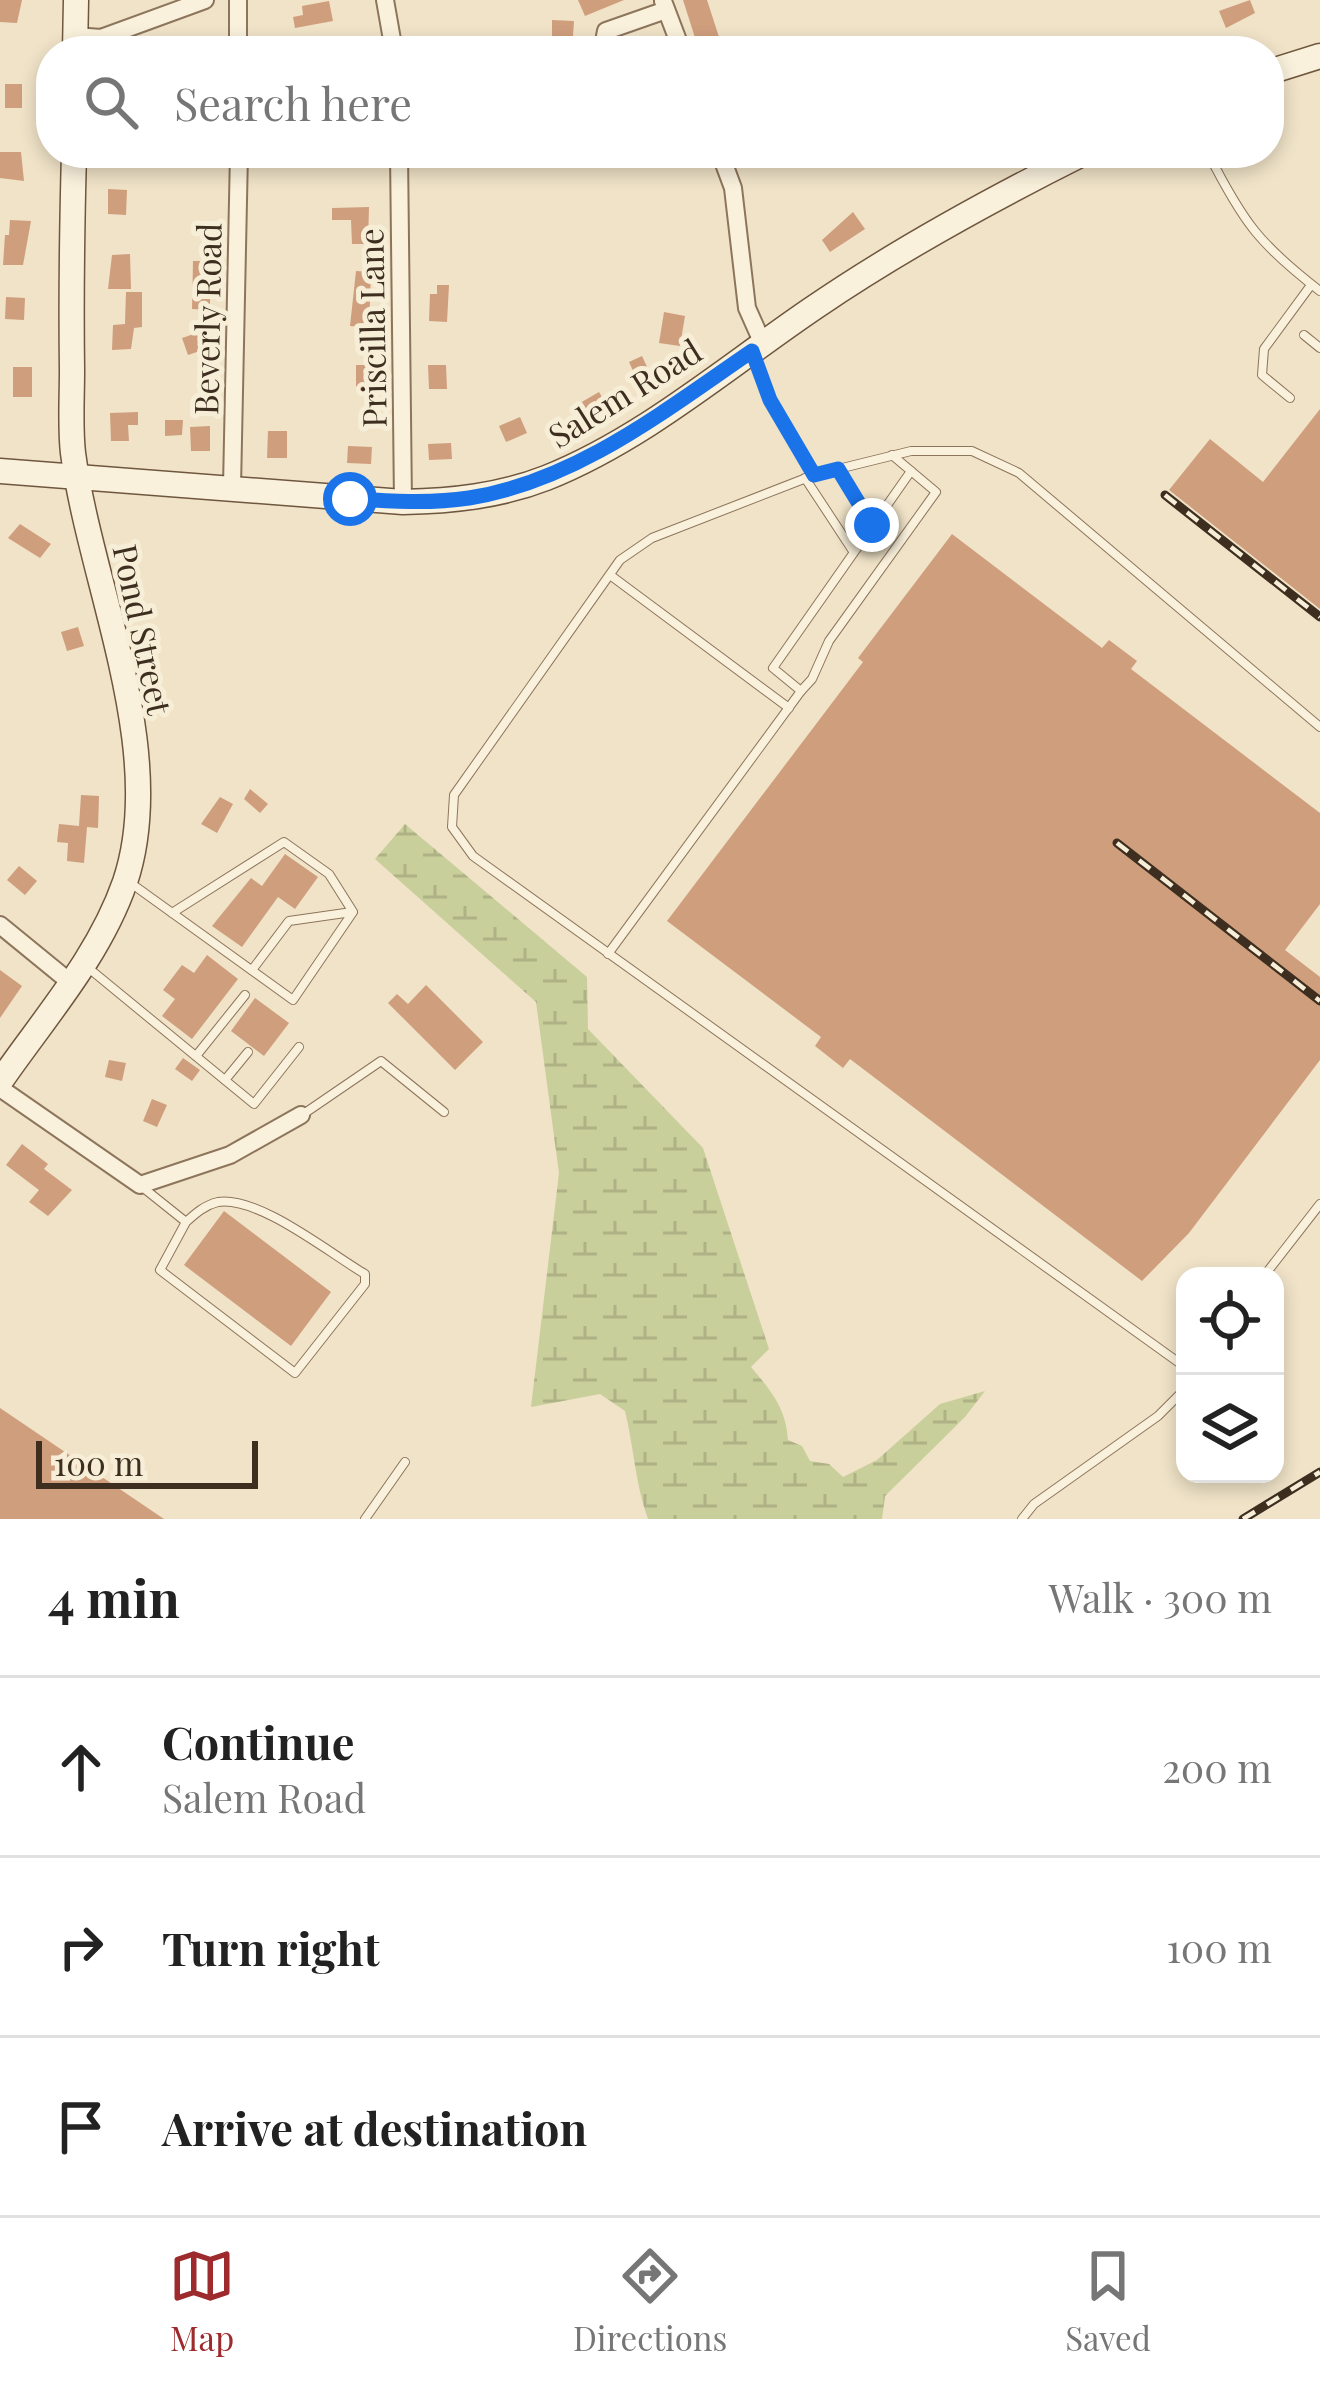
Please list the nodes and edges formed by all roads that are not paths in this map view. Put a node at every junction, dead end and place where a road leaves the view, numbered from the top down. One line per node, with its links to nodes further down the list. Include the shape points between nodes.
1 (76, 0): 6 (main road)
2 (206, 0): 7 (street)
3 (238, 0): 8 (street)
4 (385, 0): 9 (street)
5 (664, 5): 10 (street); 11 (street)
6 (75, 36)
7 (107, 36)
8 (238, 36)
9 (391, 36)
10 (605, 36)
11 (676, 36)
12 (1320, 56): 13 (main road)
13 (1284, 67)
14 (74, 168): 29 (main road, Pond Street)
15 (239, 168): 31 (street, Beverly Road)
16 (399, 168): 32 (street, Priscilla Lane)
17 (726, 168): 22 (street)
18 (1056, 168): 22 (main road, Salem Road, via 927,237)
19 (1216, 168): 20 (lane, via 1256,236)
20 (1316, 288): 24 (lane, via 1264,349 1262,374)
21 (1304, 335): 23 (lane)
22 (757, 347): 30 (lane, via 770,400); 32 (main road, Salem Road, via 643,425 548,477 467,498)
23 (1320, 348)
24 (1290, 398)
25 (892, 455): 26 (lane); 28 (lane); 38 (lane, via 972,452 1019,473)
26 (838, 469): 30 (lane); 33 (lane)
27 (0, 471): 29 (main road, Salem Road)
28 (911, 471): 33 (lane); 36 (lane, via 936,492)
29 (79, 476): 31 (main road, Salem Road); 39 (main road, Pond Street, via 132,727 136,793)
30 (810, 476): 34 (lane); 35 (lane, via 652,538)
31 (232, 487): 32 (main road, Salem Road)
32 (403, 502)
33 (872, 525): 34 (lane)
34 (853, 551): 36 (lane, via 772,668)
35 (610, 574): 37 (lane); 43 (lane, via 454,795 452,810 452,827 473,856)
36 (801, 691): 37 (lane)
37 (789, 708): 43 (lane)
38 (1320, 727)
39 (126, 880): 41 (lane); 45 (main road, Pond Street)
40 (353, 911): 41 (lane, via 329,874 284,842); 44 (lane, via 289,921); 44 (lane, via 293,1000)
41 (172, 913): 44 (lane)
42 (0, 925): 45 (street)
43 (608, 954): 58 (lane)
44 (252, 970)
45 (78, 974): 49 (lane); 51 (main road, Pond Street)
46 (245, 995): 49 (lane)
47 (299, 1047): 50 (lane, via 254,1104)
48 (248, 1052): 50 (lane)
49 (196, 1056): 50 (lane)
50 (225, 1080)
51 (0, 1085): 54 (street)
52 (444, 1112): 53 (lane, via 381,1061)
53 (301, 1115): 54 (street, via 230,1155)
54 (140, 1185): 56 (lane)
55 (1320, 1204): 57 (lane)
56 (186, 1222): 56 (lane, via 160,1270 295,1373 365,1284 365,1274 256,1208 222,1201)
57 (1271, 1267)
58 (1176, 1361)
59 (1176, 1398): 62 (lane)
60 (405, 1462): 61 (lane)
61 (365, 1519)
62 (1022, 1519)

